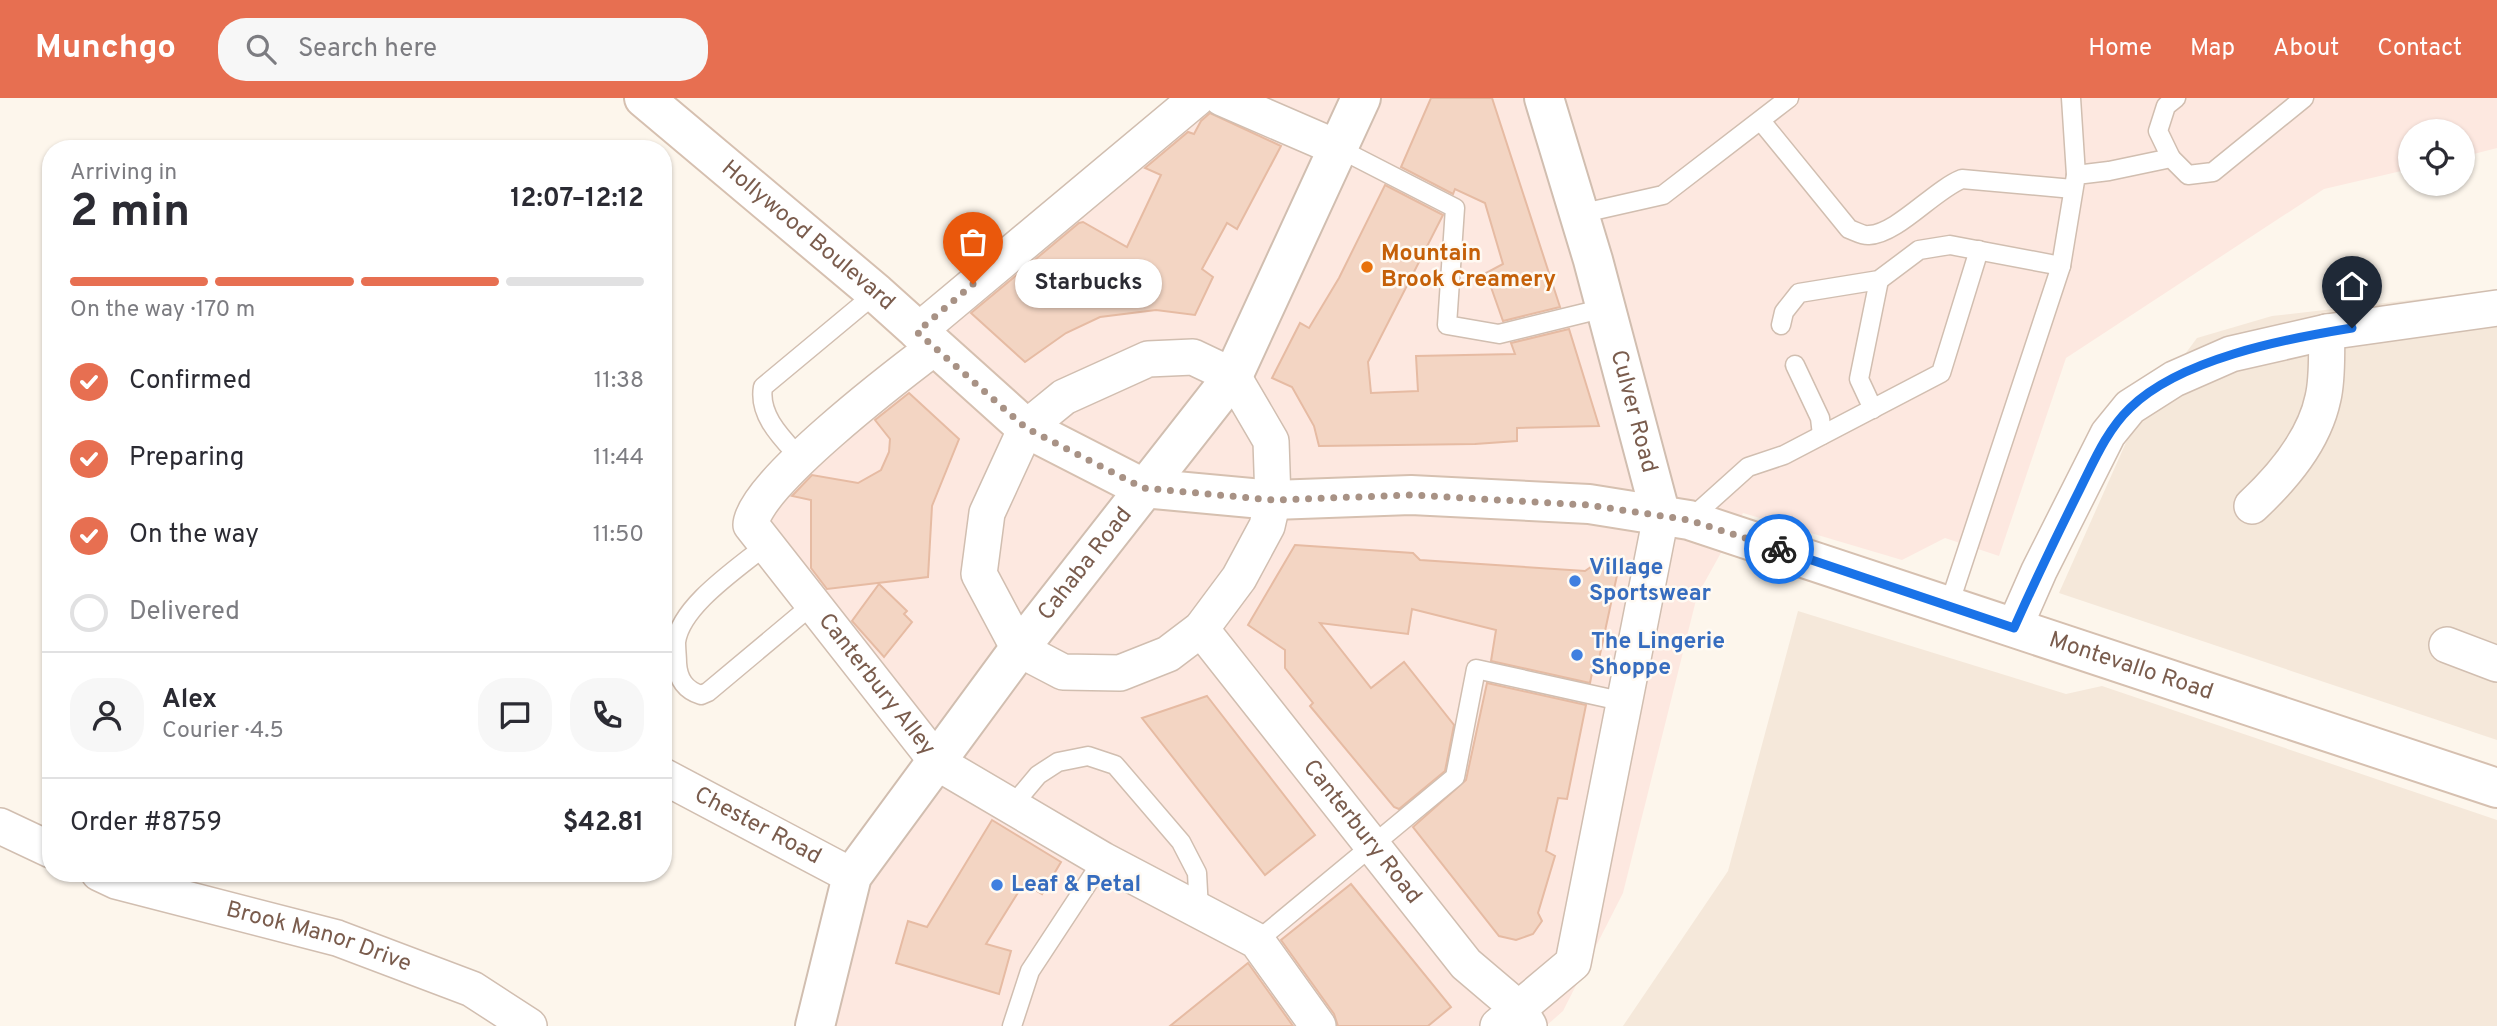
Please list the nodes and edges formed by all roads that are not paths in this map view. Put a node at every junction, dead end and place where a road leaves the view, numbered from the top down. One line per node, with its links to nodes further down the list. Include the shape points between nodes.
1 (644, 98): 18 (main road, Hollywood Boulevard)
2 (1197, 98): 23 (street, Canterbury Alley)
3 (1223, 98): 11 (street)
4 (1361, 98): 11 (main road, Cahaba Road)
5 (1544, 98): 14 (main road, Culver Road)
6 (1789, 98): 10 (lane)
7 (2071, 98): 13 (lane)
8 (2176, 98): 12 (lane, via 2166,106 2158,131)
9 (2304, 98): 12 (lane, via 2213,172 2188,175)
10 (1761, 121): 13 (lane, via 1849,229 1868,236 1886,231 1947,185 1962,179); 14 (lane, via 1662,195)
11 (1340, 149): 20 (lane, via 1455,208 1447,325 1499,334); 25 (main road, Cahaba Road)
12 (2171, 158): 13 (lane)
13 (2075, 182): 16 (lane)
14 (1579, 214): 20 (main road, Culver Road)
15 (1979, 250): 16 (lane); 17 (lane, via 1950,244 1919,250); 26 (lane, via 1941,373)
16 (2061, 265): 36 (lane)
17 (1879, 280): 21 (lane, via 1799,293 1784,312); 26 (lane, via 1860,379)
18 (876, 293): 23 (main road, Hollywood Boulevard); 29 (lane, via 764,387 762,397 775,430)
19 (2497, 307): 22 (street)
20 (1605, 308): 33 (main road, Culver Road)
21 (1782, 326)
22 (2327, 332): 32 (street, via 2323,398 2306,442 2280,480); 37 (street, via 2231,354 2174,379 2130,407 2108,434)
23 (926, 340): 27 (main road, Hollywood Boulevard); 29 (street, Canterbury Alley)
24 (1795, 365): 28 (lane)
25 (1233, 376): 27 (street, via 1193,357 1148,359 1064,397); 30 (main road, Cahaba Road); 31 (street, via 1271,441)
26 (1873, 408): 28 (lane)
27 (1026, 428): 30 (main road, Hollywood Boulevard); 40 (street, via 986,513 979,574)
28 (1822, 435): 33 (lane, via 1748,467)
29 (801, 458): 34 (street, Canterbury Alley, via 751,516 751,525)
30 (1143, 488): 31 (main road, Montevallo Road); 40 (main road, Cahaba Road)
31 (1273, 500): 33 (main road, Montevallo Road, via 1411,495 1588,505); 38 (street, via 1267,526 1239,578)
32 (2252, 506)
33 (1675, 518): 36 (main road, Montevallo Road); 42 (street, Culver Road)
34 (766, 545): 35 (street, Canterbury Alley); 35 (lane, via 696,604 676,640 678,676 701,695 708,692)
35 (812, 605): 43 (street, Canterbury Alley)
36 (1949, 605): 37 (main road, Montevallo Road)
37 (2014, 628): 45 (main road, Montevallo Road)
38 (1201, 629): 40 (street, via 1168,654 1120,673 1063,672); 49 (street, Canterbury Road)
39 (2447, 645): 41 (street)
40 (1019, 649): 43 (main road, Cahaba Road)
41 (2497, 664)
42 (1625, 702): 49 (lane, via 1476,668 1455,777); 55 (street, Culver Road, via 1573,963)
43 (938, 763): 46 (street, Canterbury Alley); 51 (main road, Cahaba Road)
44 (672, 781): 51 (street, Chester Road)
45 (2497, 788)
46 (1012, 806): 50 (street, Canterbury Alley); 53 (lane, via 1038,775 1058,762 1087,756 1115,765 1181,842 1197,873)
47 (0, 826): 48 (street)
48 (42, 846)
49 (1372, 846): 54 (lane); 55 (street, Canterbury Road)
50 (1103, 860): 53 (street, Canterbury Alley); 58 (lane, via 1030,971)
51 (852, 876): 57 (main road, Cahaba Road)
52 (120, 882): 56 (street, Brook Manor Drive, via 337,938 472,989)
53 (1199, 911): 54 (street, Canterbury Alley)
54 (1257, 941): 59 (street)
55 (1515, 1020)
56 (529, 1026)
57 (815, 1026)
58 (1012, 1026)
59 (1318, 1026)

